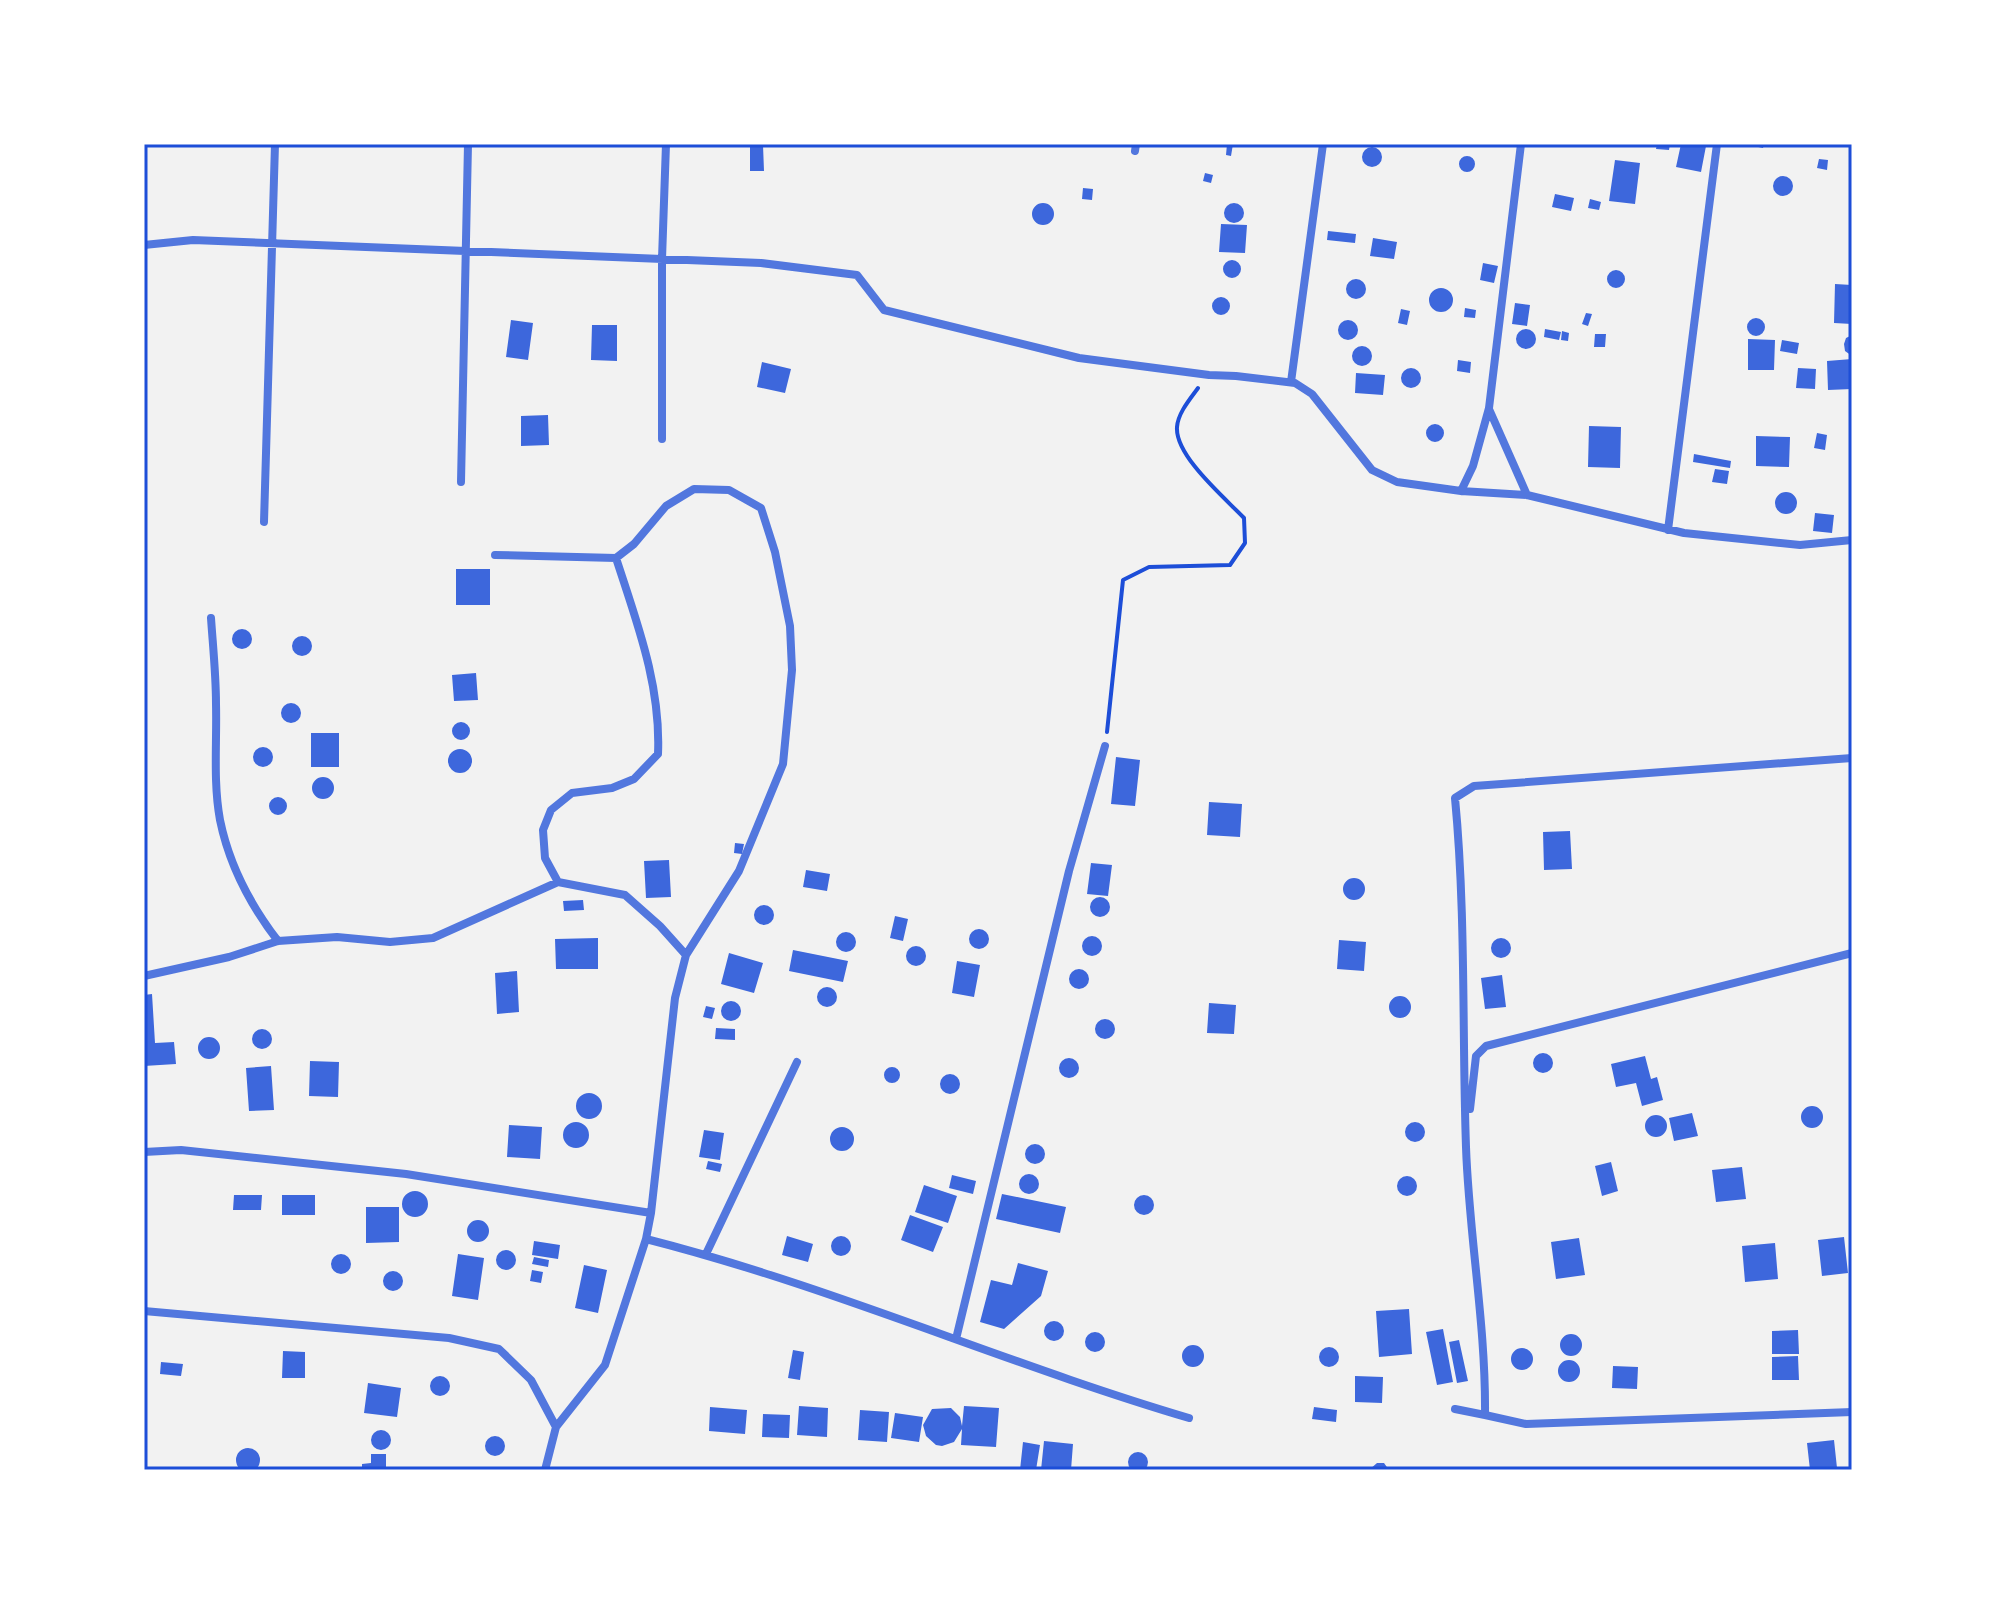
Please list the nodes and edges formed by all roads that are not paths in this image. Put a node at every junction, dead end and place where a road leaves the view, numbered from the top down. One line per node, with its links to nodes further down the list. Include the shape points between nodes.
1 (275, 144): 7 (street)
2 (468, 144): 9 (street)
3 (666, 144): 10 (street)
4 (1323, 144): 11 (street)
5 (1521, 144): 12 (street)
6 (1717, 144): 18 (street)
7 (273, 243): 8 (street, via 193,240); 9 (street); 17 (street)
8 (144, 245)
9 (466, 251): 10 (street); 14 (street)
10 (662, 259): 11 (street, via 761,263 857,275 884,310 1079,358); 13 (street)
11 (1291, 382): 15 (street, via 1312,394 1372,470 1397,482)
12 (1489, 408): 15 (street); 16 (street)
13 (662, 439)
14 (461, 482)
15 (1461, 491): 16 (street)
16 (1527, 495): 18 (street)
17 (264, 522)
18 (1668, 530): 19 (street, via 1800,545)
19 (1852, 540)
20 (495, 555): 21 (street)
21 (616, 558): 25 (street, via 649,661 659,720 658,754 634,779 572,793 551,810 543,830 545,858); 28 (street, via 666,506 694,489 729,490 761,508 790,626 792,670 783,764 739,871)
22 (211, 618): 26 (street, via 220,821 258,916)
23 (1105, 746): 37 (street, via 1069,871)
24 (1852, 758): 31 (street, via 1474,786 1455,798)
25 (558, 882): 26 (street, via 433,938); 28 (street, via 625,895)
26 (278, 941): 29 (street)
27 (1852, 953): 31 (street, via 1486,1046 1476,1056)
28 (686, 955): 33 (street, via 675,998)
29 (144, 976)
30 (797, 1062): 35 (street)
31 (1466, 1145): 40 (street, via 1486,1364)
32 (144, 1152): 33 (street, via 181,1150 406,1174)
33 (651, 1213): 34 (street)
34 (646, 1239): 35 (street); 42 (street, via 605,1365)
35 (706, 1254): 37 (street)
36 (144, 1311): 42 (street, via 449,1338 499,1349 531,1380)
37 (956, 1339): 41 (street)
38 (1455, 1409): 40 (street)
39 (1852, 1412): 40 (street, via 1526,1424)
40 (1485, 1415)
41 (1189, 1418)
42 (556, 1427): 43 (street)
43 (545, 1470)

